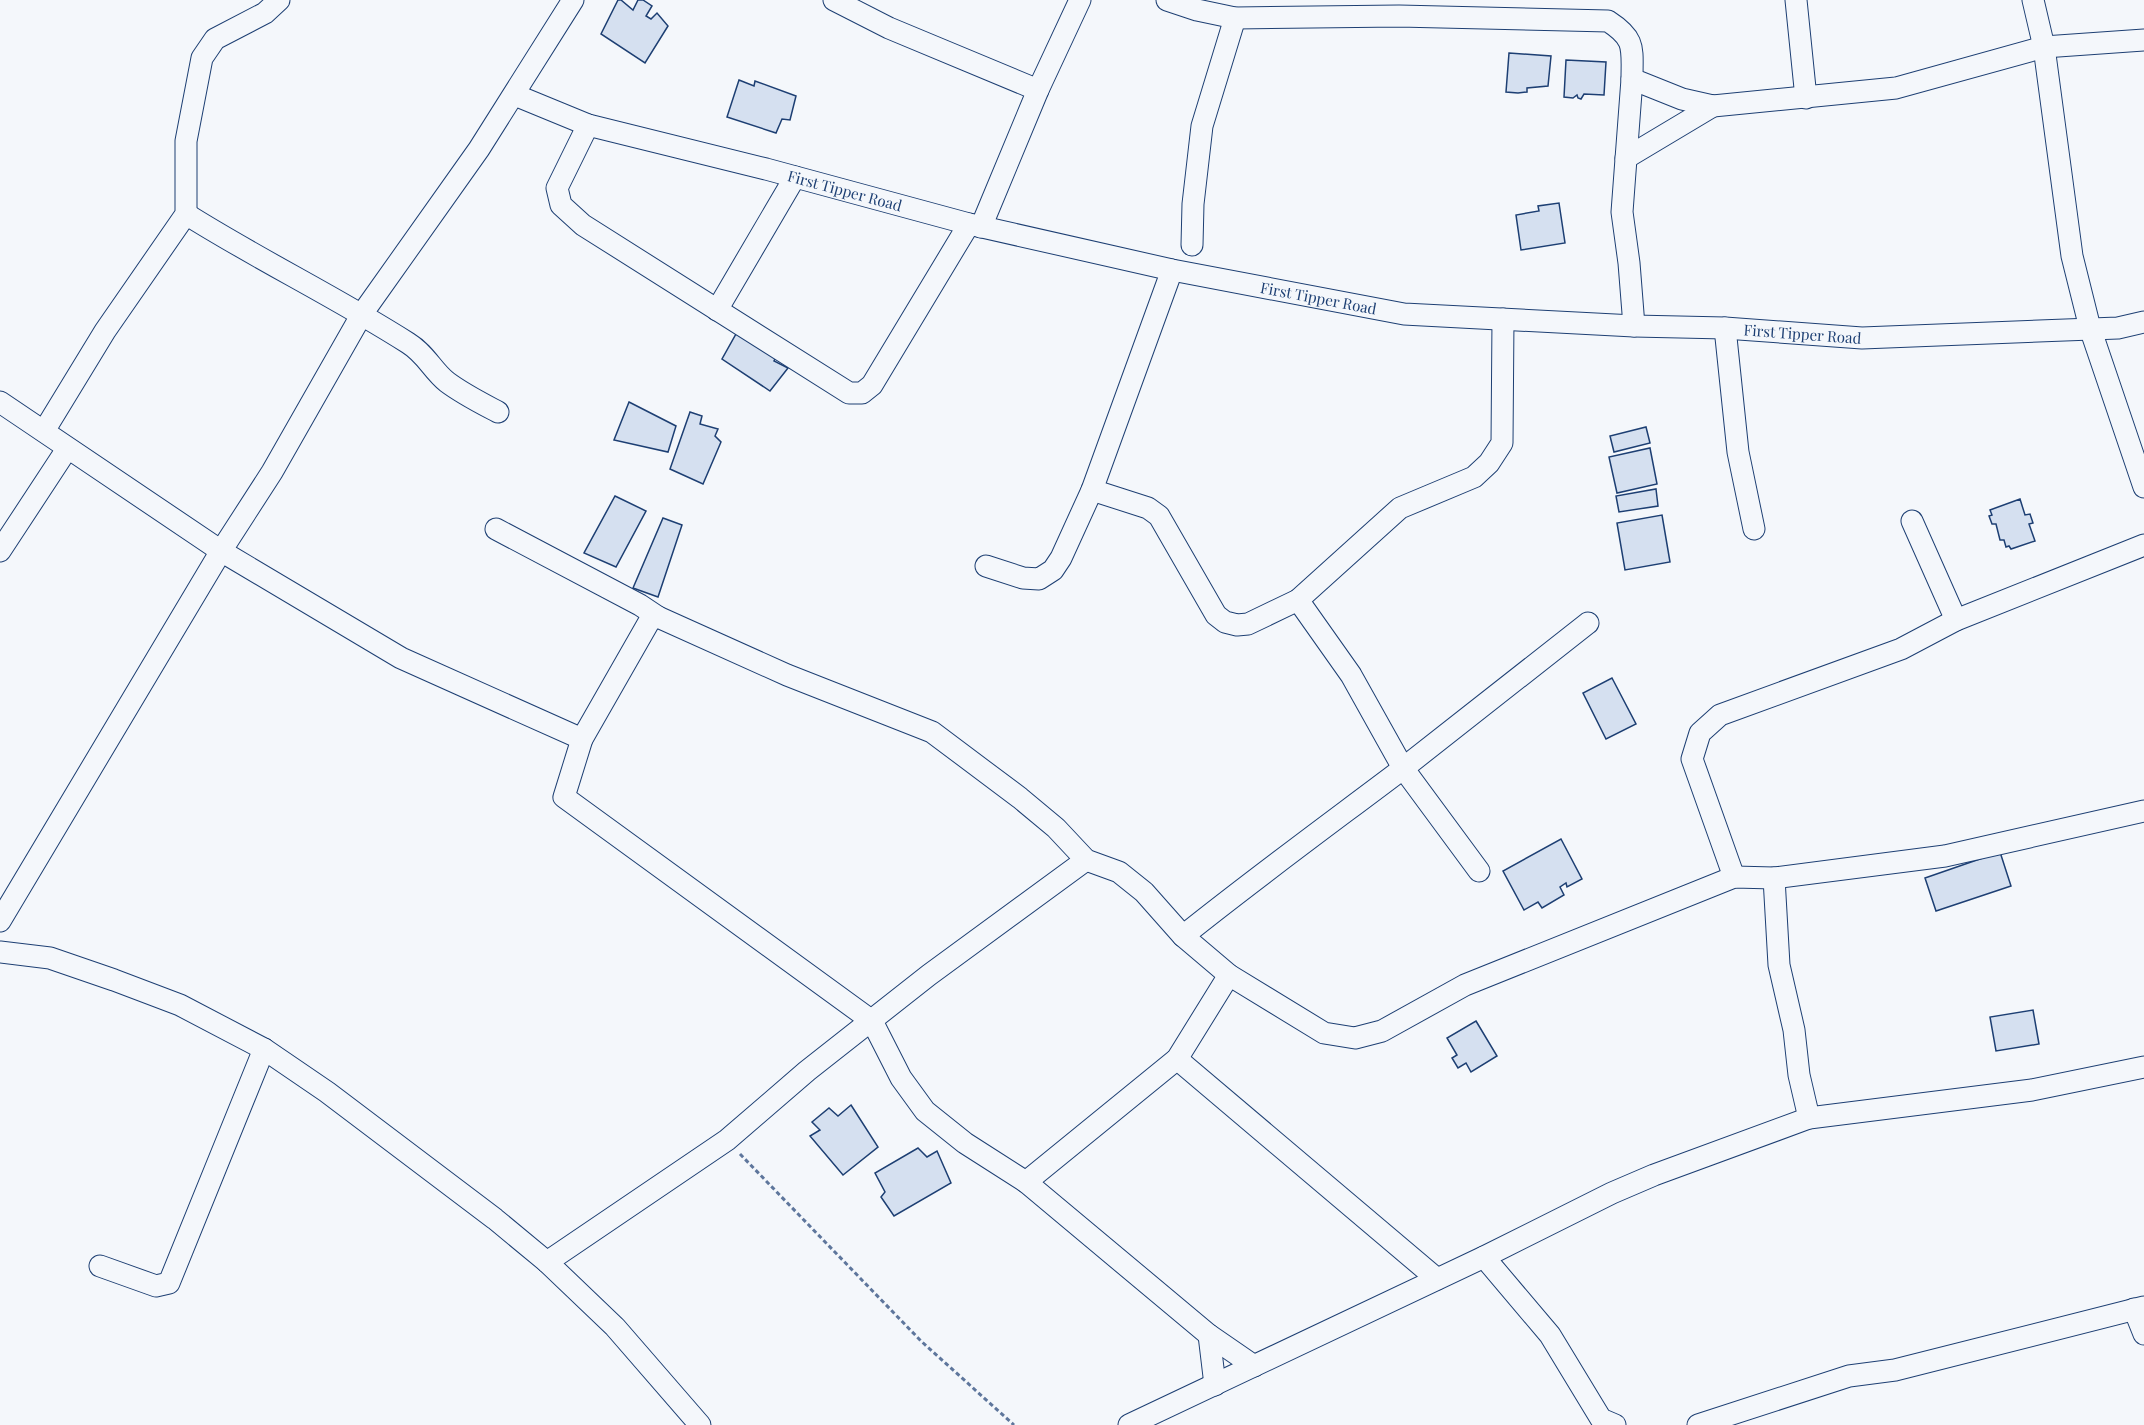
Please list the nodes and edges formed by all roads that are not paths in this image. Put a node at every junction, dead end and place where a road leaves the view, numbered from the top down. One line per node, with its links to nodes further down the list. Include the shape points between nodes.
1 (279, 0): 19 (street, via 265,13 215,39 202,58 186,141)
2 (834, 0): 12 (street, via 889,28)
3 (1080, 0): 12 (street)
4 (1167, 0): 8 (street)
5 (1796, 0): 14 (street)
6 (2032, 0): 10 (street)
7 (565, 3): 13 (street)
8 (1235, 18): 11 (street, via 1399,16 1608,21 1624,31 1632,46); 21 (street, via 1202,126)
9 (2144, 40): 10 (street)
10 (2044, 47): 14 (street, via 1896,88); 29 (street, via 2072,256)
11 (1632, 79): 15 (street); 17 (street)
12 (1038, 90): 20 (street)
13 (515, 95): 16 (street, First Tipper Road); 24 (street)
14 (1806, 98): 15 (street)
15 (1713, 106): 17 (street)
16 (588, 125): 18 (street, First Tipper Road); 23 (street, via 557,188 561,205 583,225)
17 (1626, 158): 27 (street, via 1622,212)
18 (795, 177): 20 (street, First Tipper Road); 23 (street)
19 (186, 214): 24 (street); 32 (street, via 105,332)
20 (975, 226): 22 (street, First Tipper Road); 23 (street, via 872,385 862,393 849,393)
21 (1192, 245)
22 (1172, 270): 25 (street, First Tipper Road, via 1404,314); 35 (street)
23 (717, 310)
24 (362, 314): 31 (street, via 421,351 445,381); 41 (street, via 272,472)
25 (1503, 319): 27 (street, First Tipper Road); 43 (street, via 1502,443 1489,463 1474,477 1400,508)
26 (2144, 322): 29 (street, First Tipper Road, via 2118,328)
27 (1634, 326): 28 (street, First Tipper Road)
28 (1725, 328): 29 (street, First Tipper Road, via 1862,338); 38 (street, via 1738,452)
29 (2090, 328): 34 (street)
30 (0, 402): 32 (street)
31 (498, 412)
32 (44, 431): 33 (street)
33 (67, 449): 40 (street); 41 (street)
34 (2144, 487)
35 (1092, 490): 42 (street, via 1053,570 1039,579); 43 (street, via 1148,508 1158,516 1216,615 1225,622 1248,624)
36 (1912, 521): 45 (street)
37 (496, 529): 44 (street)
38 (1754, 529)
39 (2144, 546): 45 (street)
40 (0, 551)
41 (221, 551): 47 (street, via 401,658); 54 (street)
42 (986, 566)
43 (1298, 600): 48 (street, via 1351,675)
44 (658, 617): 47 (street, via 650,620); 50 (street, via 787,675 932,732 1020,798)
45 (1956, 620): 52 (street, via 1901,649 1720,715 1700,732 1692,759)
46 (1588, 623): 48 (street)
47 (582, 740): 58 (street, via 564,796)
48 (1403, 768): 51 (street); 55 (street)
49 (2144, 811): 53 (street, via 1945,856)
50 (1086, 860): 55 (street, via 1119,872 1144,892); 58 (street)
51 (1479, 871)
52 (1734, 877): 53 (street); 57 (street, via 1466,985 1382,1031 1355,1038 1324,1033)
53 (1774, 878): 62 (street, via 1779,965)
54 (0, 921)
55 (1183, 936): 57 (street)
56 (0, 952): 59 (street, via 50,958 136,988 180,1005)
57 (1229, 975): 60 (street)
58 (872, 1021): 63 (street, via 901,1078 925,1111 965,1143); 65 (street, via 727,1140)
59 (264, 1049): 65 (street, via 495,1219); 66 (street, via 169,1283 156,1286)
60 (1177, 1059): 63 (street); 67 (street)
61 (2144, 1067): 62 (street, via 2032,1090)
62 (1809, 1118): 64 (street, via 1654,1175)
63 (1026, 1182): 70 (street)
64 (1484, 1257): 67 (street); 73 (street, via 1550,1335)
65 (547, 1263): 74 (street, via 615,1327)
66 (100, 1266)
67 (1437, 1279): 71 (street)
68 (2139, 1308): 69 (street); 76 (street, via 1896,1370 1849,1376)
69 (2144, 1334)
70 (1209, 1335): 71 (street); 72 (street)
71 (1254, 1366): 72 (street)
72 (1215, 1385): 75 (street)
73 (1605, 1423)
74 (700, 1425)
75 (1129, 1425)
76 (1698, 1425)

